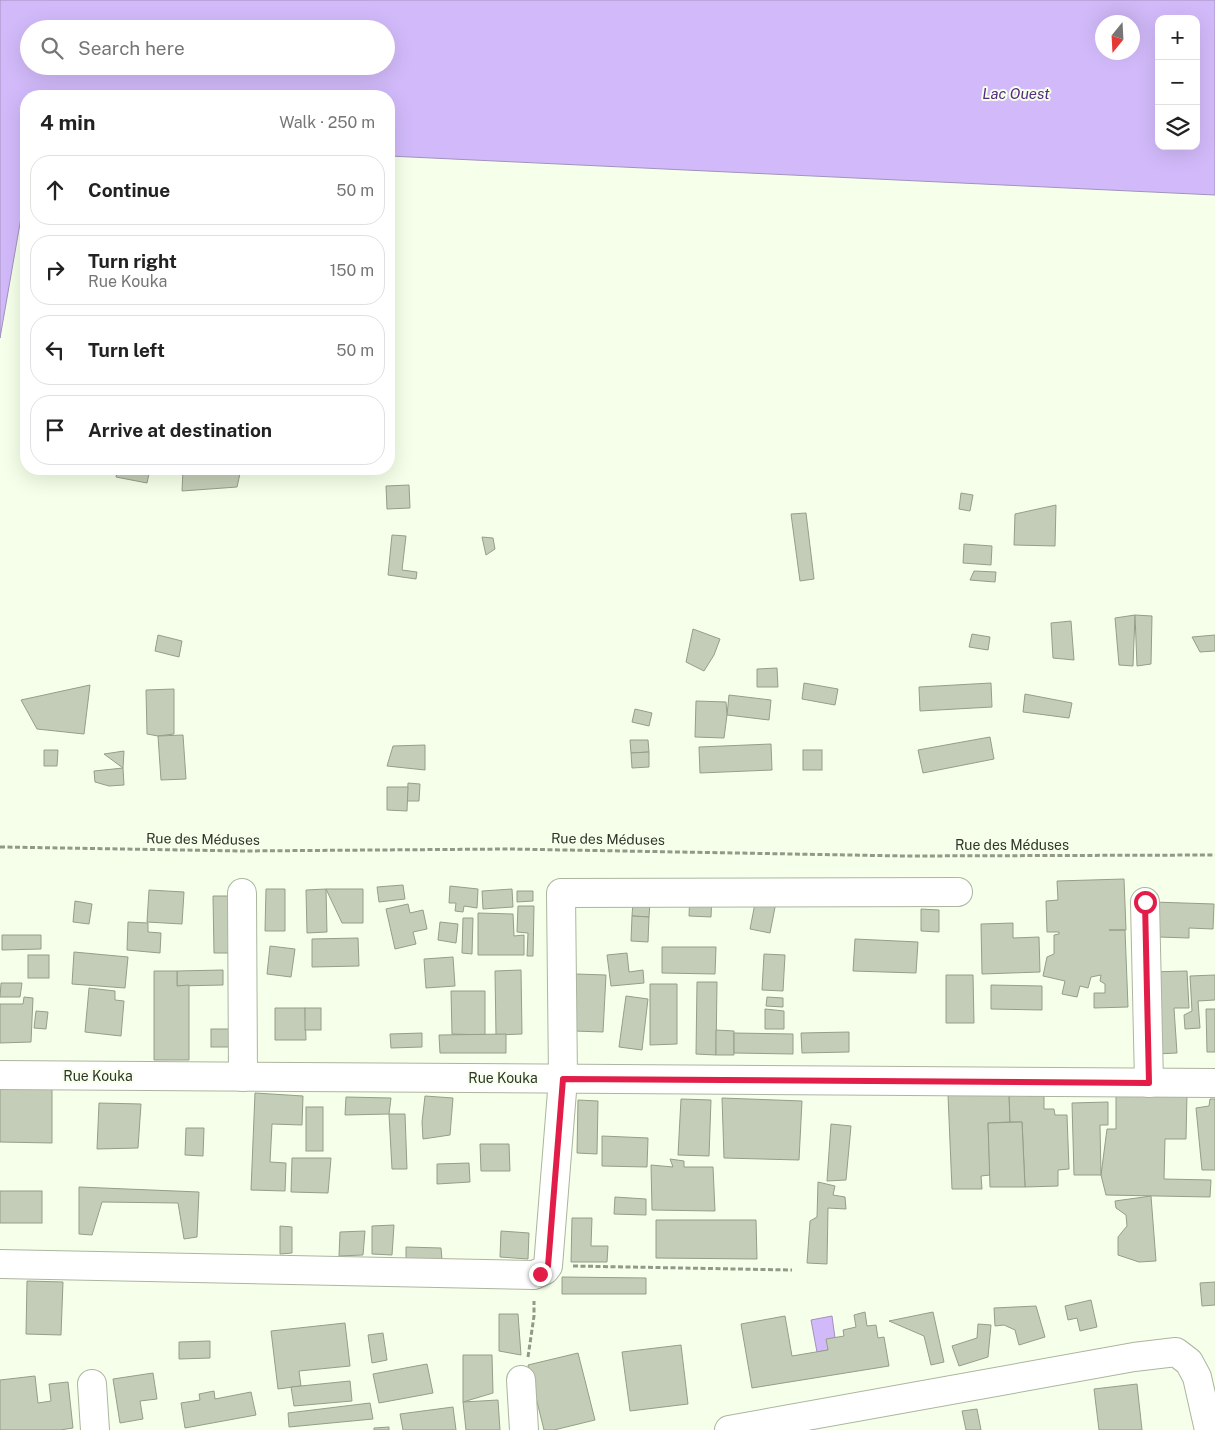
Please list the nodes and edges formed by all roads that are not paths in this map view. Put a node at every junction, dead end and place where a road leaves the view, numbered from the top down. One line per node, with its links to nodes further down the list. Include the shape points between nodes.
1 (958, 892): 6 (street, via 561,893)
2 (242, 893): 5 (street)
3 (1145, 902): 7 (street)
4 (0, 1075): 5 (street, Rue Kouka)
5 (243, 1076): 6 (street, Rue Kouka)
6 (563, 1079): 7 (street, Rue Kouka); 9 (street, via 541,1271)
7 (1149, 1083): 8 (street, Rue Kouka)
8 (1215, 1083)
9 (0, 1264)
10 (521, 1380): 13 (street)
11 (92, 1384): 12 (street)
12 (95, 1430)
13 (524, 1430)
14 (729, 1430): 15 (street, via 1176,1352 1189,1362 1197,1377)
15 (1210, 1430)

